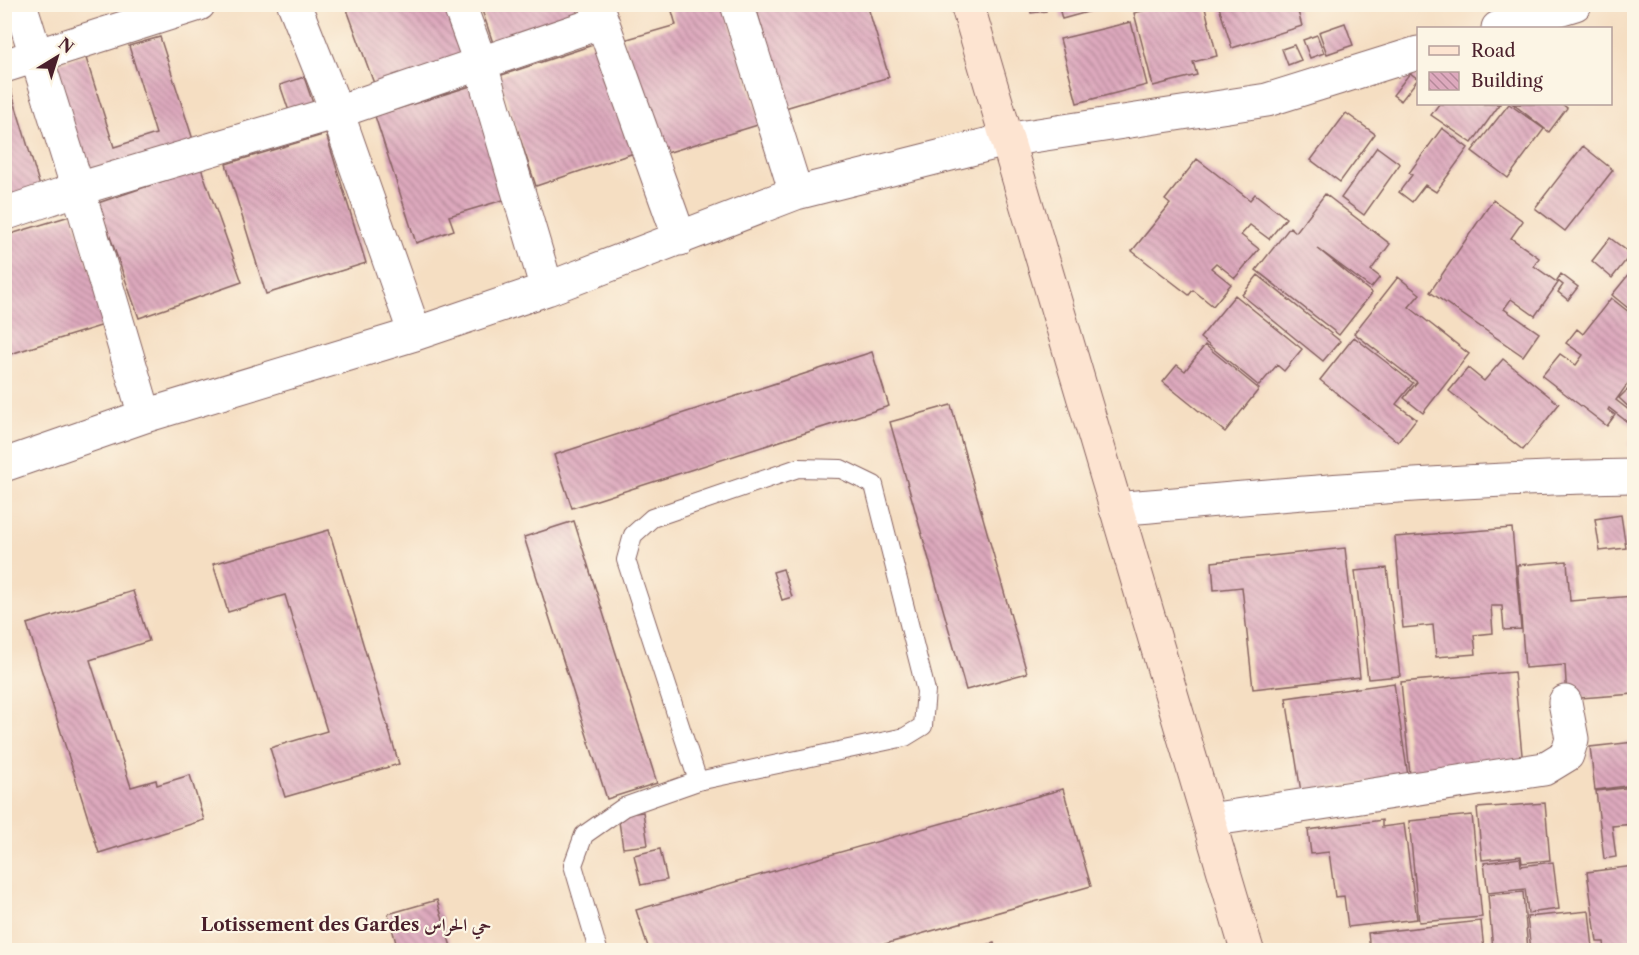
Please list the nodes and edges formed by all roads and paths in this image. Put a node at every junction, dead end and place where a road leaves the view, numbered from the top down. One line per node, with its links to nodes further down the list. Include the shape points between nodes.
1 (20, 4): 11 (street)
2 (199, 4): 11 (street)
3 (294, 4): 14 (street)
4 (459, 4): 12 (street)
5 (737, 4): 17 (street)
6 (966, 4): 15 (main road)
7 (1575, 4): 9 (street)
8 (599, 13): 12 (street); 19 (street)
9 (1501, 27)
10 (1417, 54): 15 (street, via 1267,100)
11 (36, 55): 13 (street); 16 (street)
12 (480, 62): 14 (street); 20 (street)
13 (4, 66)
14 (336, 112): 16 (street); 21 (street)
15 (1006, 140): 17 (street); 25 (main road)
16 (78, 189): 18 (street); 22 (street)
17 (796, 193): 19 (street)
18 (4, 214)
19 (680, 239): 20 (street)
20 (547, 289): 21 (street)
21 (415, 334): 22 (street)
22 (146, 416): 23 (street)
23 (7, 456)
24 (1635, 476): 25 (street, via 1413,484)
25 (1116, 509): 28 (main road)
26 (1564, 702): 28 (street, via 1572,738 1567,755 1544,769)
27 (698, 781): 27 (lane, via 905,737 923,726 926,691 874,485 841,469 798,468 652,518 633,535 626,560); 29 (lane, via 624,807 584,835 573,865)
28 (1209, 820): 30 (main road)
29 (598, 951)
30 (1247, 951)

